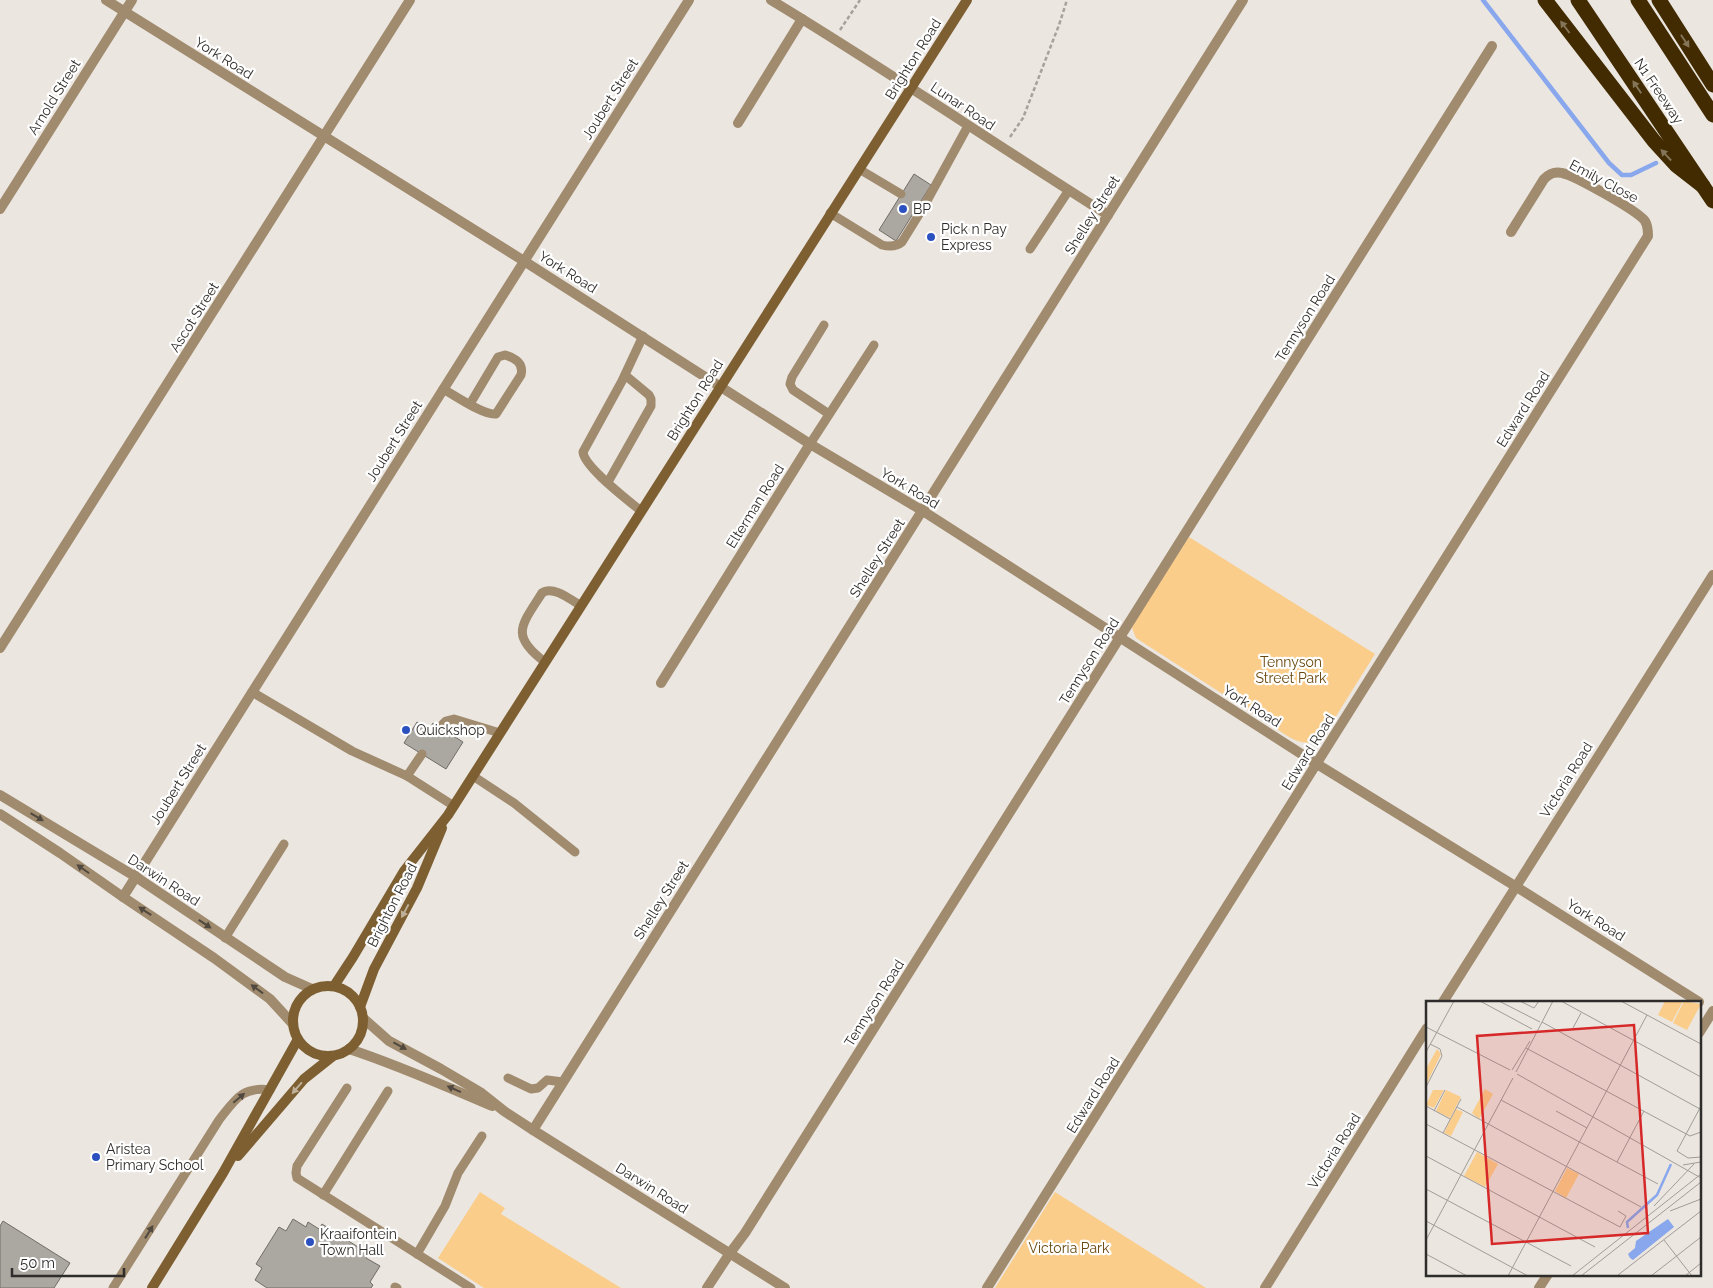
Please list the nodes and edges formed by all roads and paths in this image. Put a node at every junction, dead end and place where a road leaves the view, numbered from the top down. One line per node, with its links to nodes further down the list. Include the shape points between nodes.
1 (106, 0): 14 (street, York Road)
2 (132, 0): 14 (street, Arnold Street)
3 (410, 0): 23 (street, Ascot Street)
4 (689, 0): 36 (street, Joubert Street)
5 (771, 0): 15 (street, Lunar Road)
6 (860, 0): 16 (path)
7 (967, 0): 19 (main road, Brighton Road)
8 (1066, 0): 24 (path, via 1023,118)
9 (1244, 0): 32 (street, Shelley Street)
10 (1544, 0): 26 (highway, one-way to 10, via 1676,165 1654,141)
11 (1578, 0): 26 (highway, N1 Freeway, one-way to 11)
12 (1638, 0): 20 (highway)
13 (1659, 0): 18 (highway, one-way to 18)
14 (124, 11): 23 (street, York Road); 30 (street, Arnold Street)
15 (802, 19): 16 (street, Lunar Road); 21 (street)
16 (834, 38): 19 (street, Lunar Road)
17 (1492, 46): 51 (street, Tennyson Road)
18 (1713, 84)
19 (912, 88): 22 (street, Lunar Road); 25 (main road, Brighton Road)
20 (1713, 115)
21 (738, 123)
22 (968, 126): 24 (street, Lunar Road); 31 (lane, via 899,245 882,245)
23 (324, 137): 36 (street, York Road); 52 (street, Ascot Street)
24 (1003, 149): 27 (street, Lunar Road)
25 (859, 168): 28 (lane); 31 (main road, Brighton Road)
26 (1703, 186): 29 (highway, N1 Freeway)
27 (1069, 190): 32 (street, Lunar Road); 35 (lane)
28 (901, 194)
29 (1713, 201)
30 (0, 209)
31 (830, 213): 41 (main road, Brighton Road)
32 (1108, 215): 48 (street, Shelley Street)
33 (1648, 229): 34 (street, Emily Close, via 1645,221 1610,197 1571,176 1555,172 1544,179); 59 (street, Edward Road, via 1648,236)
34 (1511, 232)
35 (1030, 249)
36 (524, 260): 38 (street, York Road); 42 (street, Joubert Street)
37 (824, 324): 44 (lane, via 790,384 793,390)
38 (643, 336): 40 (lane); 41 (street, York Road)
39 (874, 345): 44 (lane, Elterman Road)
40 (625, 375): 46 (lane, via 583,452 586,461); 46 (lane, via 649,395 651,406)
41 (721, 386): 45 (street, York Road); 47 (main road, Brighton Road)
42 (443, 389): 43 (lane); 55 (street, Joubert Street)
43 (470, 404): 43 (lane, via 492,415 498,413 521,375 518,361 505,355 498,357)
44 (829, 414): 45 (lane, Elterman Road)
45 (810, 444): 48 (street, York Road); 54 (street, Elterman Road)
46 (608, 482): 47 (lane)
47 (641, 511): 50 (main road, Brighton Road)
48 (923, 511): 51 (street, York Road); 87 (street, Shelley Street)
49 (1713, 574): 69 (street, Victoria Road)
50 (581, 606): 53 (main road, Brighton Road); 53 (lane, via 546,590 522,624 524,640)
51 (1119, 638): 59 (street, York Road); 96 (street, Tennyson Road)
52 (0, 648)
53 (545, 662): 57 (main road, Brighton Road)
54 (661, 683)
55 (252, 692): 60 (lane, via 352,750); 68 (street, Joubert Street)
56 (440, 727): 57 (lane, via 454,719)
57 (500, 733): 61 (main road, Brighton Road)
58 (422, 754): 60 (lane)
59 (1317, 764): 69 (street, York Road); 104 (street, Edward Road)
60 (407, 776): 63 (lane)
61 (473, 776): 63 (main road, Brighton Road); 67 (lane, via 514,802)
62 (0, 795): 68 (street, Darwin Road, one-way to 68)
63 (454, 806): 65 (main road, Brighton Road)
64 (0, 814): 70 (street, one-way to 64)
65 (448, 815): 72 (main road, Brighton Road, via 404,871); 77 (main road, Brighton Road, one-way to 77, via 417,888 374,969)
66 (284, 844): 71 (lane)
67 (575, 852)
68 (136, 877): 70 (street, Joubert Street); 71 (street, Darwin Road, one-way to 71)
69 (1515, 886): 74 (street, Victoria Road); 75 (street, York Road)
70 (123, 897): 80 (street, one-way to 70, via 270,999)
71 (225, 938): 73 (street, Darwin Road, via 285,977)
72 (334, 986): 73 (main road); 77 (main road, via 354,997)
73 (312, 989): 80 (main road, via 297,1003)
74 (1444, 1001)
75 (1697, 1001)
76 (1700, 1003): 78 (street, York Road)
77 (360, 1007): 79 (main road)
78 (1713, 1011): 82 (street)
79 (363, 1018): 84 (main road, via 362,1030); 91 (street, Darwin Road, one-way to 91, via 389,1040 472,1087)
80 (292, 1023): 83 (main road)
81 (1426, 1030): 105 (street, Victoria Road)
82 (1700, 1031)
83 (298, 1039): 85 (main road, via 313,1053); 89 (main road)
84 (349, 1049): 85 (main road); 91 (street, Darwin Road, one-way to 84)
85 (333, 1056): 94 (main road, one-way to 94, via 304,1079)
86 (508, 1078): 87 (lane, via 532,1089 548,1080)
87 (563, 1082): 92 (street, Shelley Street)
88 (347, 1088): 95 (lane, via 296,1168 299,1180)
89 (270, 1090): 94 (main road); 99 (lane, one-way to 89, via 230,1106 250,1090)
90 (388, 1091): 95 (lane)
91 (504, 1110): 92 (street, Darwin Road)
92 (533, 1130): 96 (street, Darwin Road)
93 (482, 1136): 97 (lane, via 458,1173 445,1206)
94 (223, 1173): 100 (main road)
95 (323, 1195): 97 (lane)
96 (730, 1253): 102 (street, Tennyson Road); 103 (street, Darwin Road)
97 (417, 1254): 101 (lane)
98 (1547, 1276): 106 (street)
99 (113, 1288)
100 (152, 1288)
101 (471, 1288)
102 (707, 1288)
103 (785, 1288)
104 (987, 1288)
105 (1265, 1288)
106 (1539, 1288)

